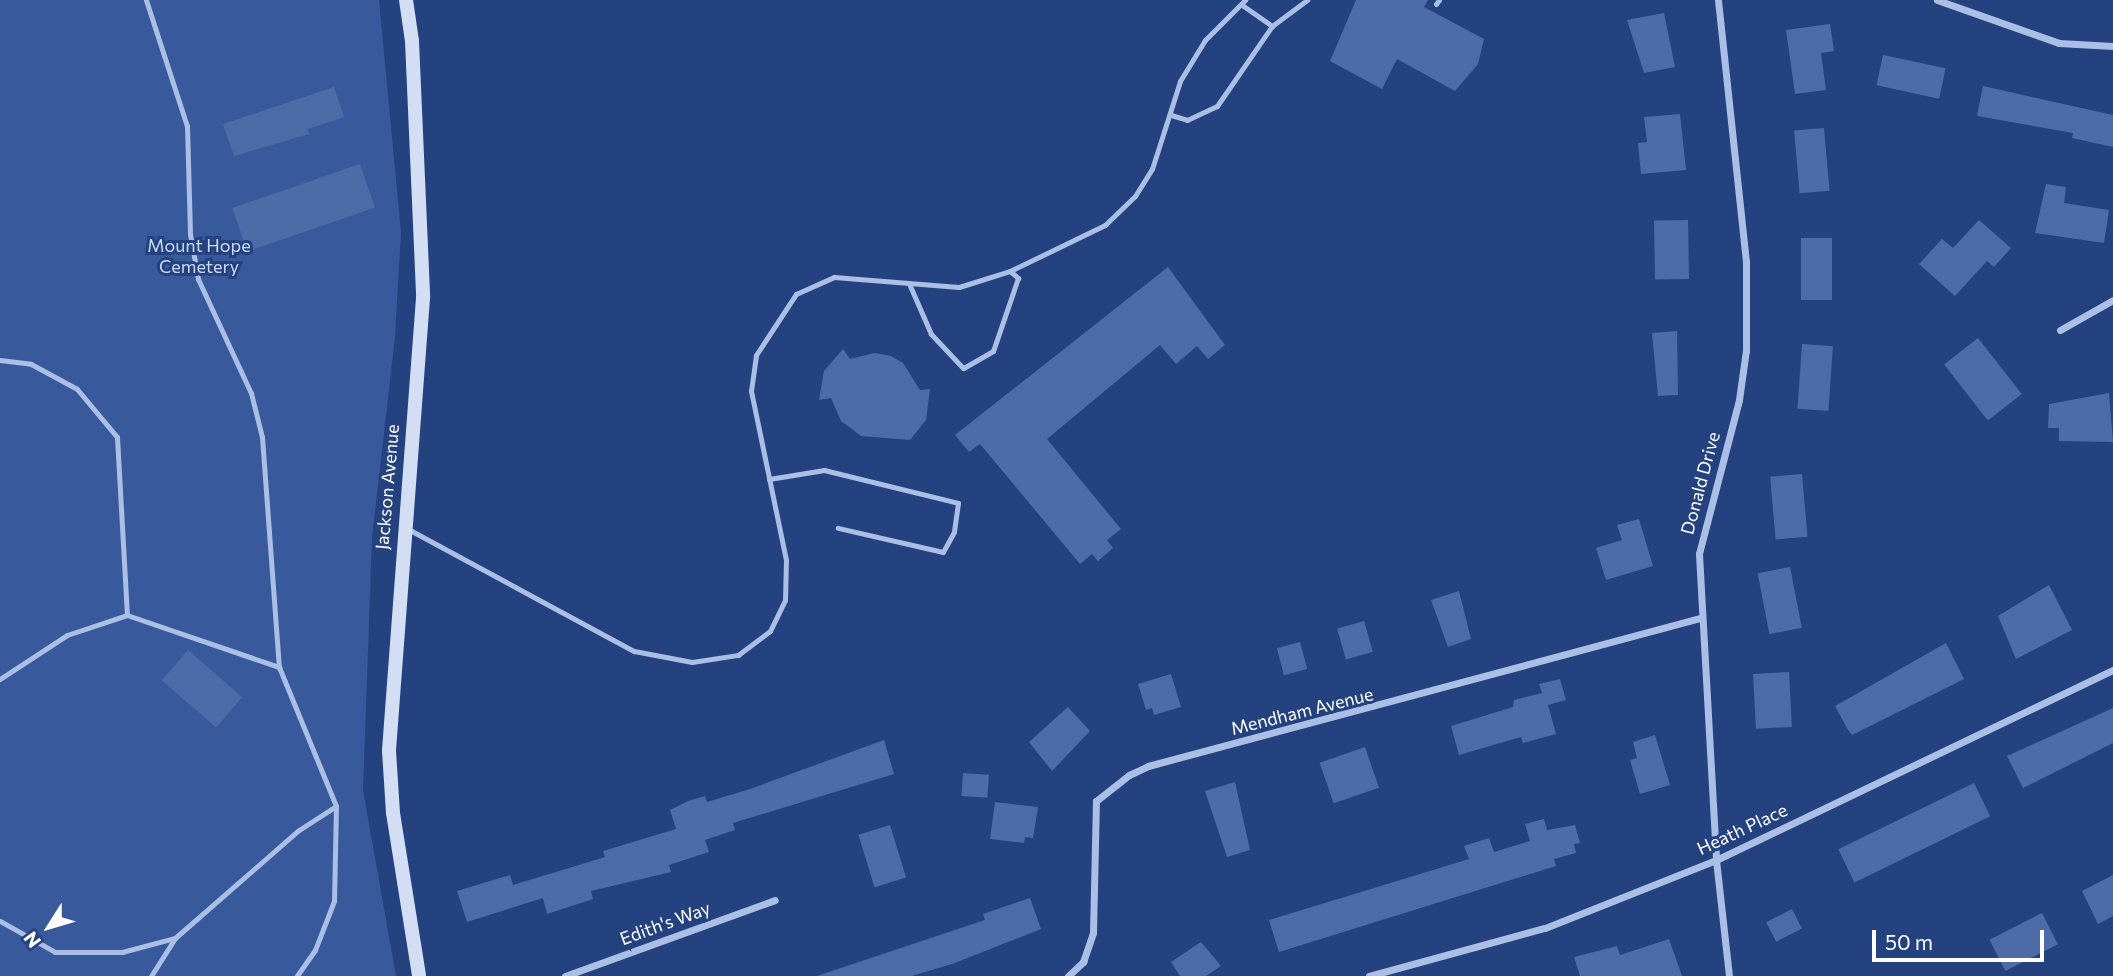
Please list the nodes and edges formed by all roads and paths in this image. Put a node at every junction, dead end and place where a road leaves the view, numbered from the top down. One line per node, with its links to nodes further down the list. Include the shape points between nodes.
1 (146, 0): 20 (lane, via 187,126 190,234 198,279 251,393 262,437)
2 (405, 0): 16 (main road, Jackson Avenue, via 412,41 423,298)
3 (1307, 0): 7 (lane)
4 (1718, 0): 19 (street, Donald Drive, via 1746,262 1746,350 1739,400 1699,554)
5 (1937, 0): 8 (street, via 2059,43)
6 (1244, 2): 7 (lane); 9 (lane, via 1205,40 1180,81)
7 (1272, 26): 9 (lane, via 1217,106 1187,120)
8 (2113, 47)
9 (1171, 115): 10 (lane, via 1152,169 1125,206 1105,225)
10 (1010, 271): 11 (lane, via 959,287); 11 (lane, via 1018,278 1017,288 993,351 963,368 931,334)
11 (910, 286): 15 (lane, via 834,277 796,294 768,329 756,355 751,391)
12 (2113, 300): 13 (street)
13 (2060, 330)
14 (0, 360): 18 (lane, via 31,364 77,388 117,437)
15 (769, 479): 16 (lane, via 786,560 785,600 770,631 738,655 692,662 634,651); 17 (lane, via 824,470 958,503 954,531 943,552)
16 (403, 526): 30 (main road, Jackson Avenue, via 389,751 393,813)
17 (838, 528)
18 (127, 615): 20 (lane); 22 (lane, via 67,635)
19 (1700, 618): 24 (street, Donald Drive); 32 (street, Mendham Avenue, via 1148,766 1129,775 1096,801 1093,933 1083,962)
20 (279, 667): 23 (lane)
21 (2113, 670): 24 (street, Heath Place)
22 (0, 679)
23 (336, 806): 27 (lane, via 299,830); 29 (lane, via 334,901 315,950)
24 (1716, 860): 33 (street, Heath Place, via 1545,928); 34 (street, Donald Drive)
25 (775, 900): 31 (street, Edith's Way)
26 (0, 921): 27 (lane, via 55,952 122,952)
27 (175, 938): 28 (lane)
28 (151, 976)
29 (297, 976)
30 (419, 976)
31 (565, 976)
32 (1068, 976)
33 (1369, 976)
34 (1729, 976)

